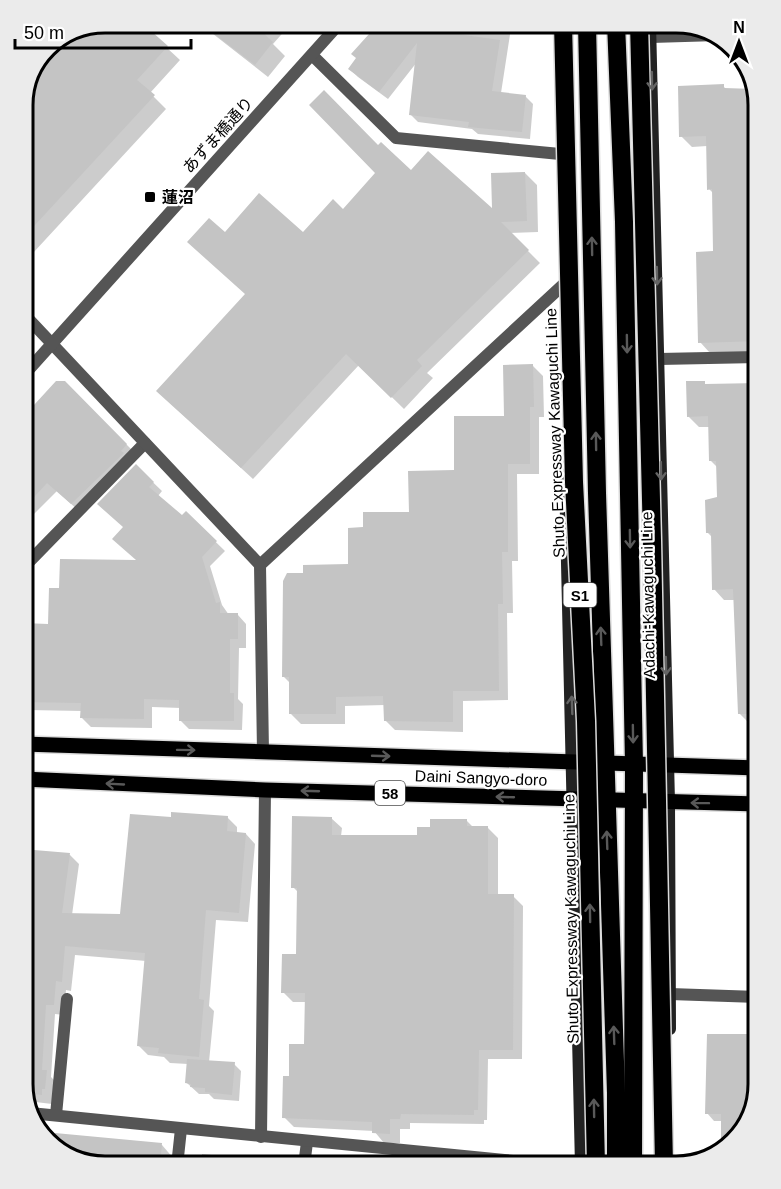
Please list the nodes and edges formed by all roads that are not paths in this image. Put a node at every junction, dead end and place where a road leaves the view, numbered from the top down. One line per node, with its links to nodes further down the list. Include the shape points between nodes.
1 (331, 33): 10 (street, あずま橋通り)
2 (556, 33): 11 (main road)
3 (563, 33): 48 (highway, Shuto Expressway Kawaguchi Line / S1, one-way to 3, bridge)
4 (587, 33): 24 (highway, one-way to 4)
5 (616, 33): 25 (highway, one-way to 25, via 624,222)
6 (639, 33): 51 (highway, bridge)
7 (651, 33): 9 (main road, Adachi-Kawaguchi Line)
8 (695, 36): 9 (street)
9 (651, 37): 16 (main road, Adachi-Kawaguchi Line, one-way to 16)
10 (312, 55): 11 (street, via 396,138); 14 (street, あずま橋通り)
11 (560, 154): 12 (main road)
12 (564, 284): 20 (street); 23 (main road, one-way to 12, via 565,484)
13 (33, 324): 14 (street)
14 (52, 344): 17 (street, あずま橋通り); 18 (street)
15 (748, 357): 16 (street)
16 (659, 359): 26 (main road, Adachi-Kawaguchi Line, one-way to 26)
17 (33, 365)
18 (145, 443): 19 (street); 20 (street)
19 (33, 558)
20 (260, 565): 22 (street)
21 (33, 744): 22 (main road, Daini Sangyo-doro / 58, one-way to 22)
22 (263, 752): 23 (main road, Daini Sangyo-doro / 58, one-way to 23)
23 (574, 763): 24 (main road, Daini Sangyo-doro / 58); 30 (main road)
24 (605, 765): 25 (main road, Daini Sangyo-doro / 58); 31 (highway)
25 (634, 765): 26 (main road, Daini Sangyo-doro / 58); 32 (highway)
26 (668, 766): 27 (main road, Daini Sangyo-doro / 58); 33 (main road, Adachi-Kawaguchi Line)
27 (748, 768)
28 (33, 779): 29 (main road, Daini Sangyo-doro / 58, one-way to 28)
29 (265, 790): 30 (main road, Daini Sangyo-doro / 58, one-way to 29); 42 (street)
30 (574, 798): 31 (main road, Daini Sangyo-doro / 58); 47 (main road)
31 (606, 800): 32 (main road, Daini Sangyo-doro / 58); 38 (highway, one-way to 31)
32 (634, 801): 33 (main road, Daini Sangyo-doro / 58); 38 (highway)
33 (669, 802): 34 (main road, Daini Sangyo-doro / 58, one-way to 33); 35 (main road, Adachi-Kawaguchi Line)
34 (748, 804)
35 (670, 994): 36 (street); 52 (main road, Adachi-Kawaguchi Line)
36 (748, 997)
37 (67, 999): 40 (street)
38 (624, 1093): 49 (highway); 50 (highway)
39 (39, 1114): 40 (street)
40 (56, 1115): 41 (street)
41 (181, 1129): 42 (street); 44 (street)
42 (261, 1137): 43 (street)
43 (307, 1142): 45 (street); 46 (street)
44 (178, 1156)
45 (305, 1156)
46 (457, 1156)
47 (581, 1156)
48 (596, 1156)
49 (617, 1156)
50 (632, 1156)
51 (664, 1156)
52 (672, 1156)

